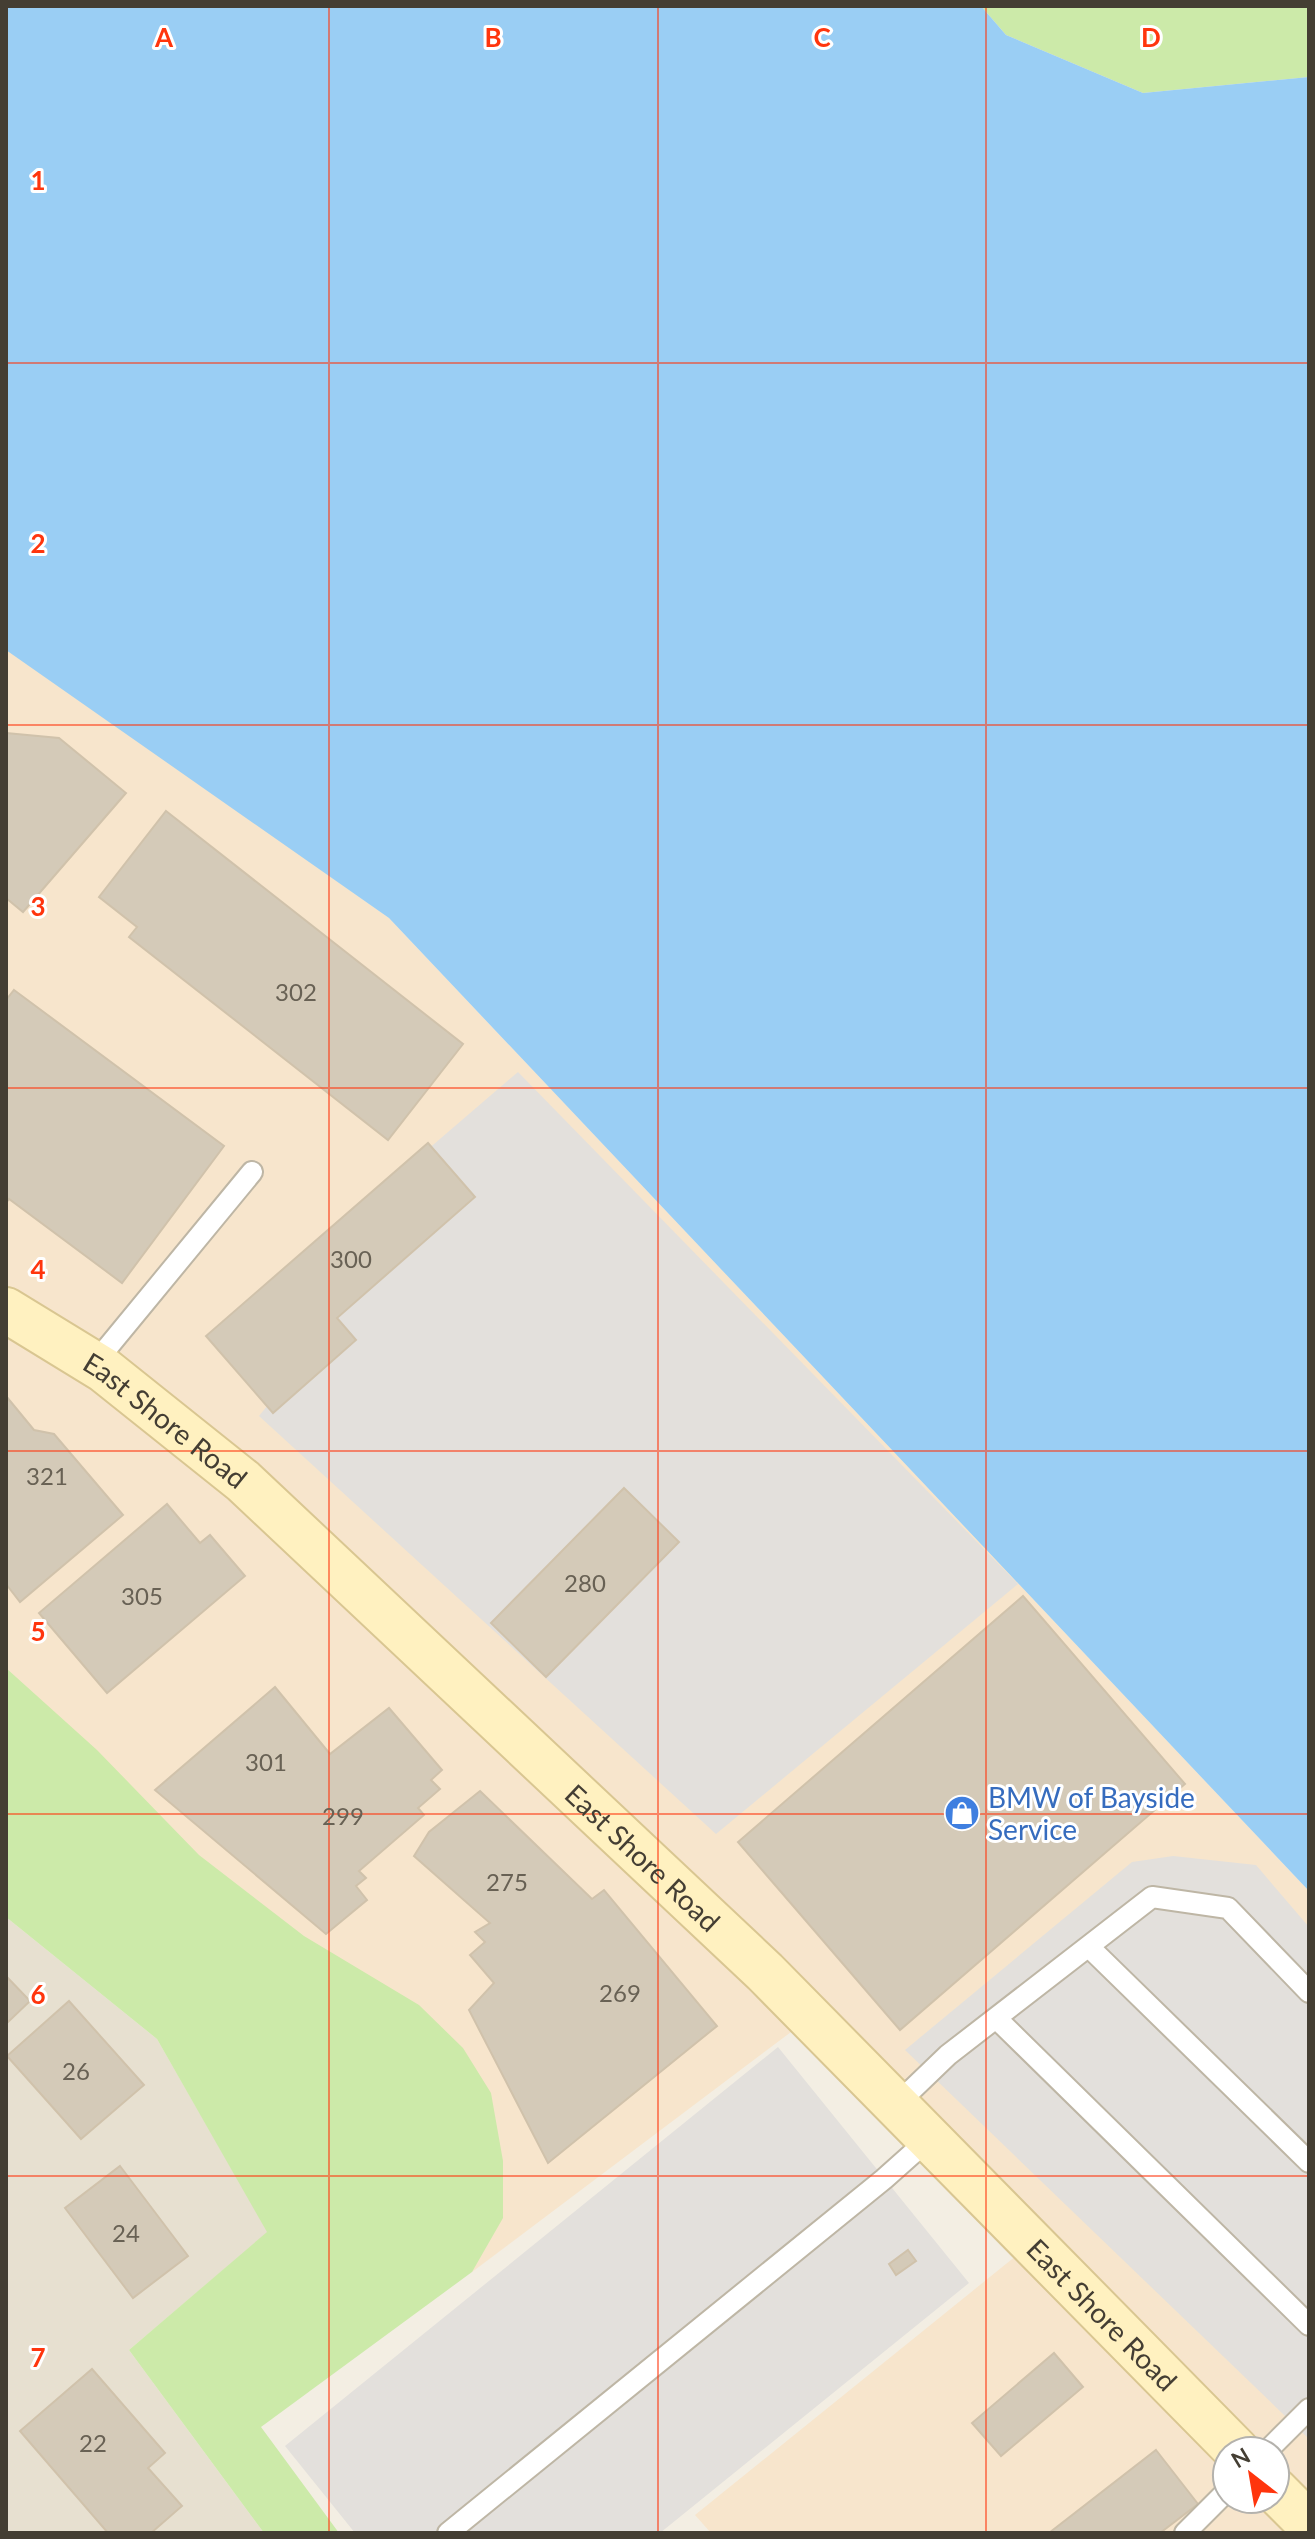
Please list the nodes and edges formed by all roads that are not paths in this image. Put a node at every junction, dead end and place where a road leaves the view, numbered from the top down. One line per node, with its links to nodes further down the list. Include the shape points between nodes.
1 (252, 1172): 3 (lane)
2 (6, 1310): 3 (main road, East Shore Road)
3 (94, 1364): 7 (main road, East Shore Road, via 243,1481 743,1951)
4 (1089, 1947): 5 (lane, via 1152,1897 1228,1908); 6 (lane); 9 (lane)
5 (1309, 1992)
6 (996, 2018): 7 (lane); 10 (lane)
7 (897, 2104): 8 (main road, East Shore Road)
8 (930, 2138): 12 (main road, East Shore Road); 17 (lane)
9 (1309, 2162)
10 (1309, 2325)
11 (1309, 2409): 13 (lane)
12 (1221, 2435)
13 (1283, 2435)
14 (1291, 2506): 16 (main road)
15 (1211, 2507): 18 (lane)
16 (1309, 2524)
17 (448, 2533)
18 (1185, 2533)

